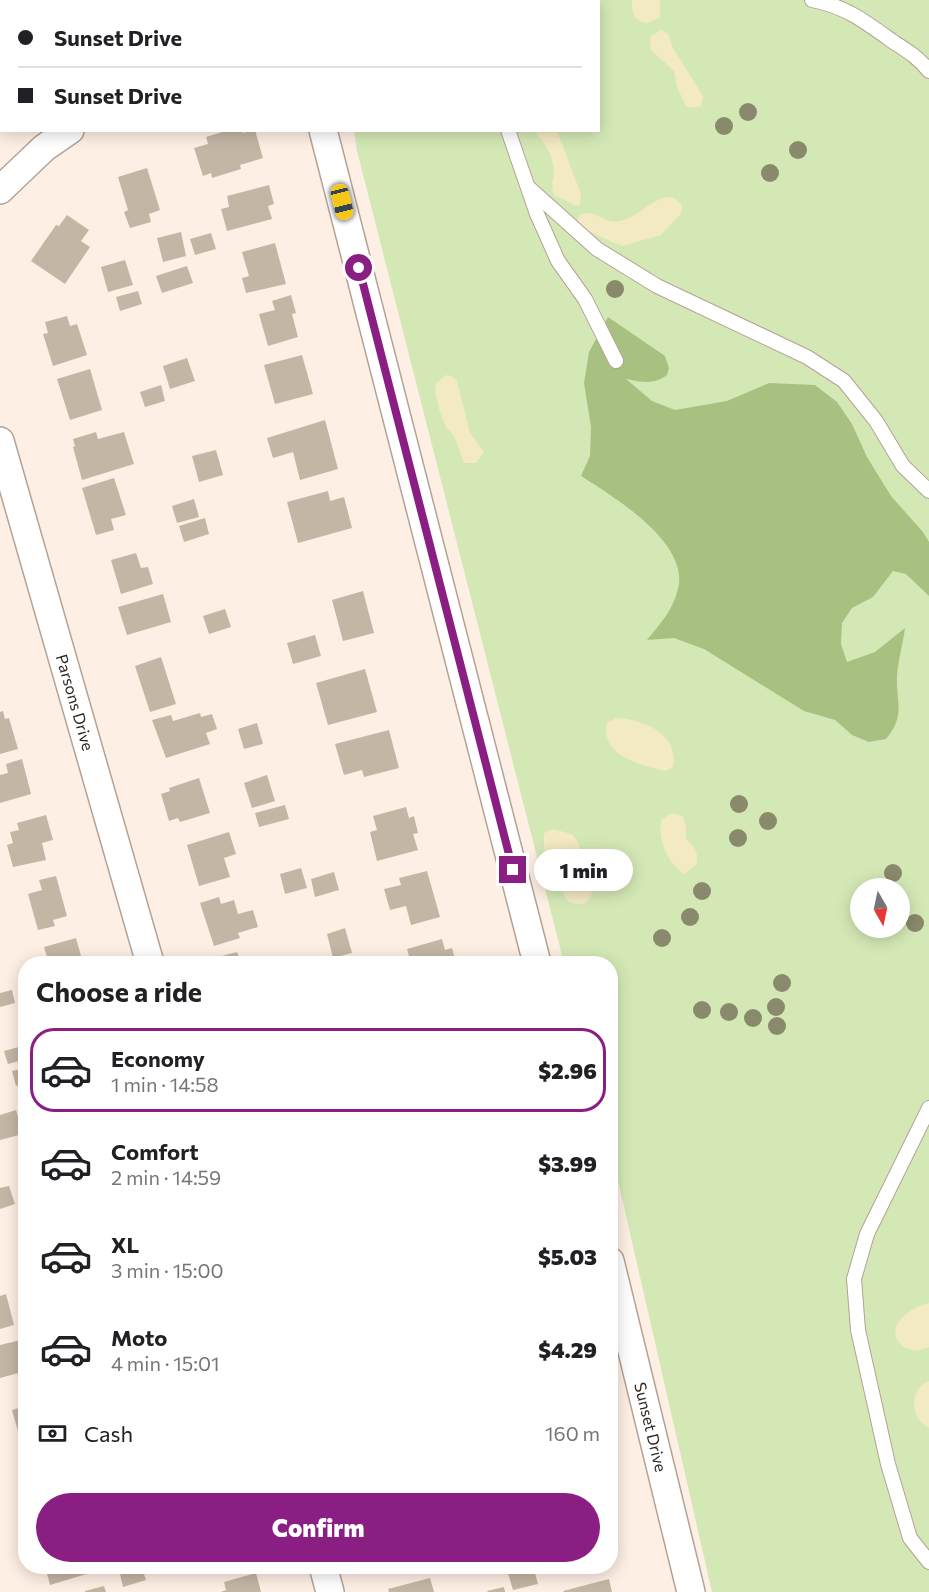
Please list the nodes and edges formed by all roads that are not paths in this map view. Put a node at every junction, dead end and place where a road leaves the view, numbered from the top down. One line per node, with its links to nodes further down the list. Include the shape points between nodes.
1 (812, 0): 2 (lane, via 860,17 910,52)
2 (929, 71)
3 (67, 132): 7 (street, via 44,148)
4 (324, 132): 12 (street)
5 (509, 132): 6 (lane)
6 (529, 188): 8 (lane, via 558,261 585,299); 10 (lane, via 597,249 647,280 807,357 844,381 876,421 903,466)
7 (0, 190)
8 (616, 361)
9 (0, 441): 11 (street, Parsons Drive)
10 (929, 491)
11 (148, 956)
12 (535, 956)
13 (929, 1108): 15 (lane, via 867,1234 854,1280 858,1330 888,1464 910,1538)
14 (618, 1294): 18 (street, Sunset Drive)
15 (929, 1562)
16 (325, 1574): 17 (street)
17 (330, 1592)
18 (691, 1592)

